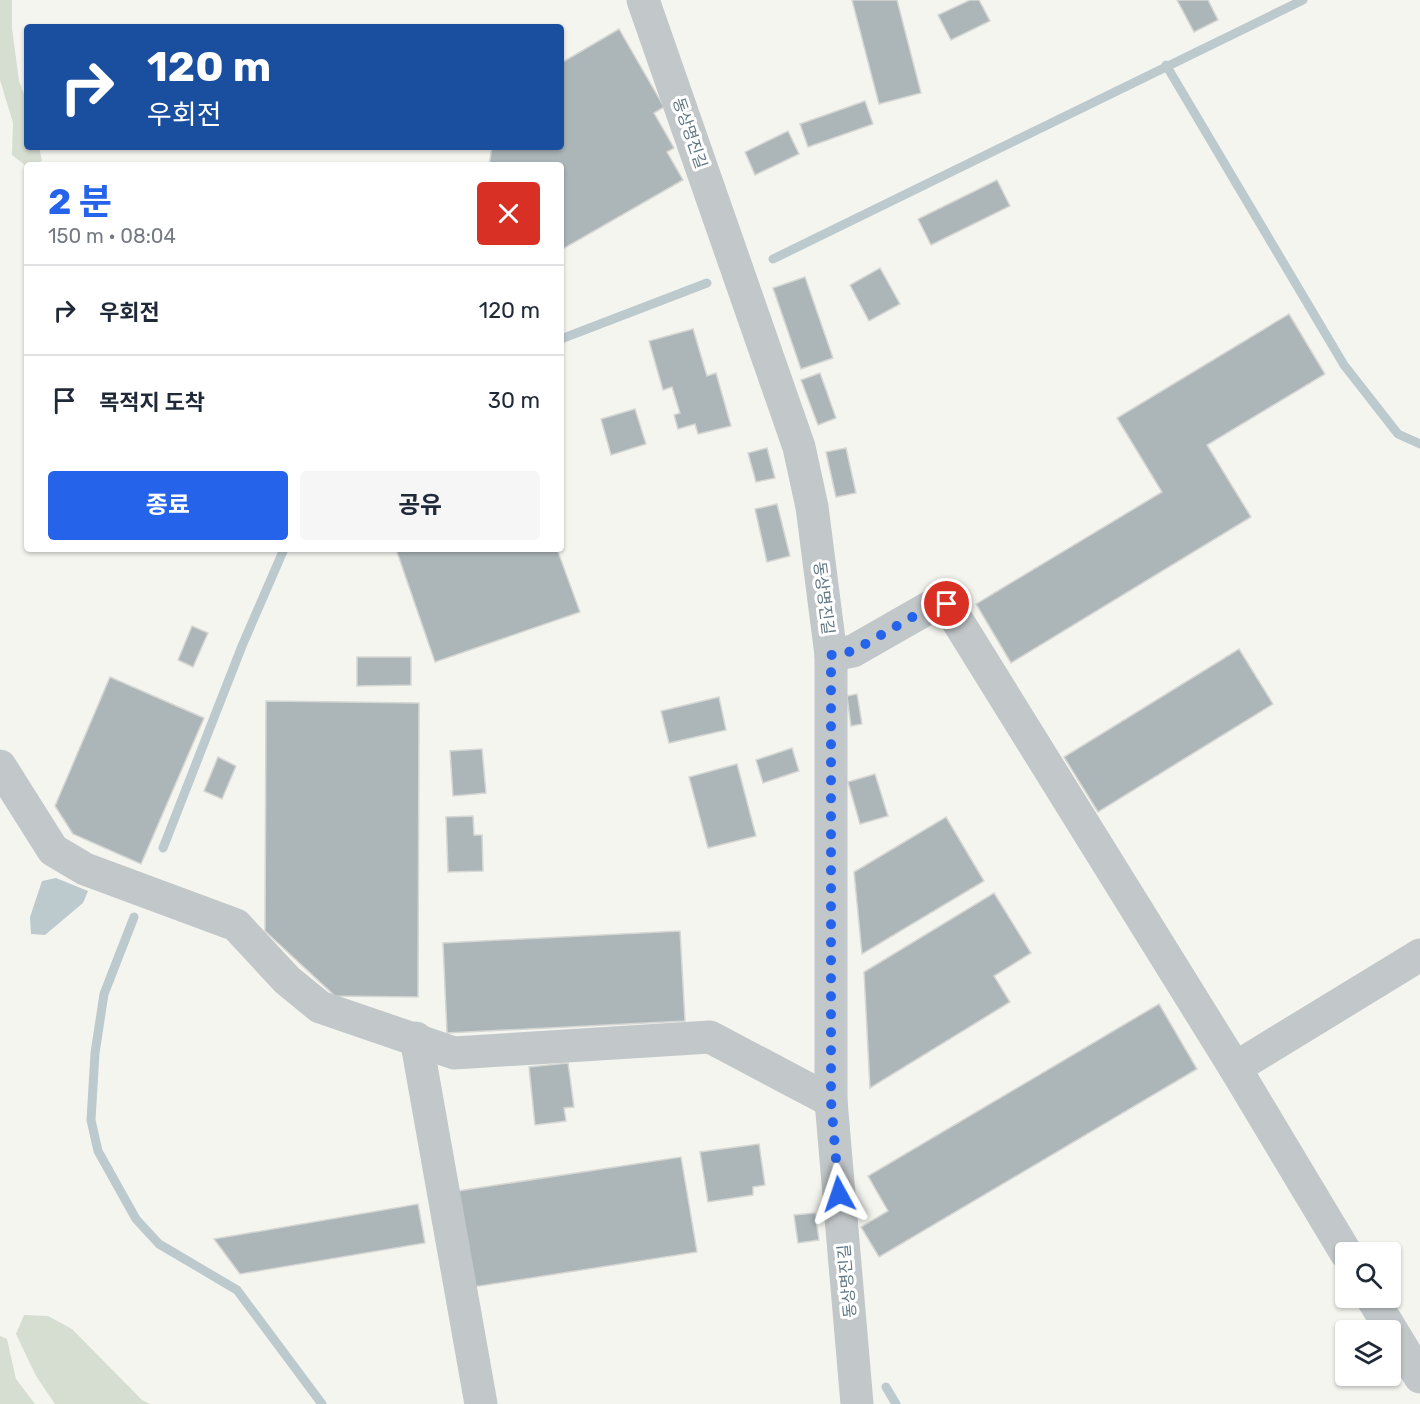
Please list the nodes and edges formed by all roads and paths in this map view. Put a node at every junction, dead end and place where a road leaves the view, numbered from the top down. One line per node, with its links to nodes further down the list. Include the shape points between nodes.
1 (643, 0): 2 (street, 동상명진길, via 799,447 812,507)
2 (831, 655): 6 (street, via 853,651 930,607 947,604); 7 (street, 동상명진길)
3 (0, 766): 5 (street, via 53,850 85,869 236,925 287,980 320,1007)
4 (1420, 955): 6 (street)
5 (416, 1038): 7 (street, via 454,1053 710,1037); 11 (street)
6 (1235, 1068): 8 (street)
7 (831, 1101): 12 (street, 동상명진길)
8 (1339, 1242)
9 (1378, 1308): 10 (street)
10 (1420, 1377)
11 (481, 1404)
12 (857, 1404)

